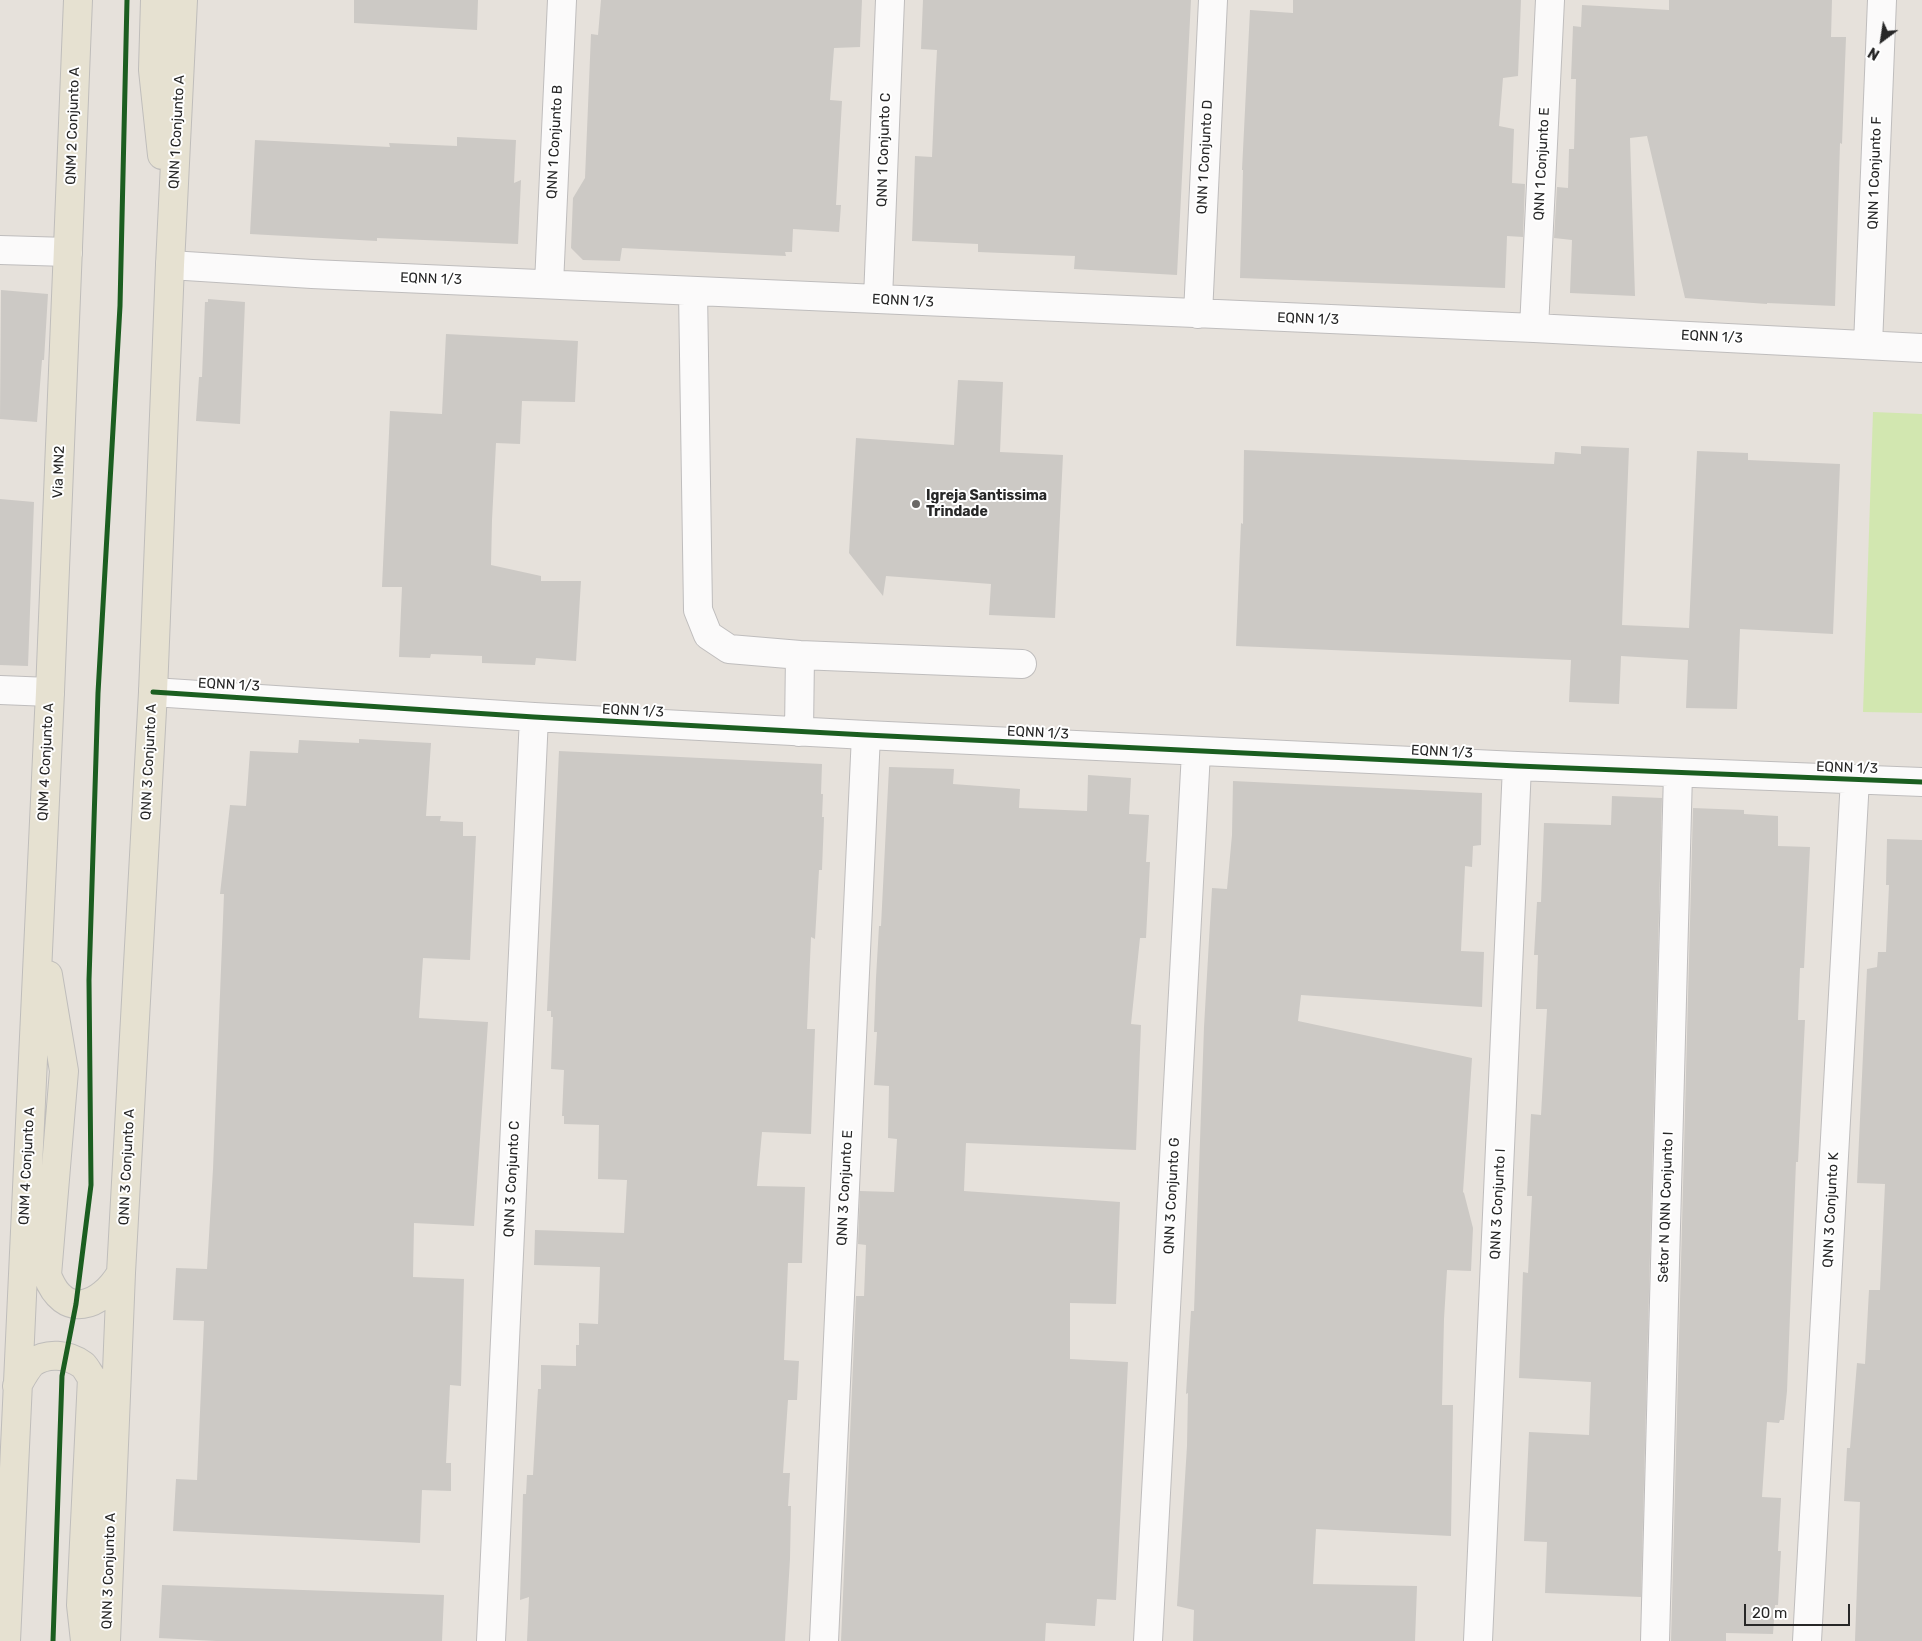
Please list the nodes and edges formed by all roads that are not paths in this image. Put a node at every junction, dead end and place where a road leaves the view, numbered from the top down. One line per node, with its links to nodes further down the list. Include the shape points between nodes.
1 (78, 0): 11 (main road, QNM 2 Conjunto A)
2 (155, 0): 9 (main road, via 152,70)
3 (183, 0): 9 (main road, QNN 1 Conjunto A)
4 (562, 0): 13 (street, QNN 1 Conjunto B)
5 (890, 0): 15 (street, QNN 1 Conjunto C)
6 (1213, 0): 16 (street, QNN 1 Conjunto D)
7 (1550, 0): 17 (street, QNN 1 Conjunto E)
8 (1882, 0): 18 (street, QNN 1 Conjunto F)
9 (172, 234): 12 (main road, QNN 1 Conjunto A)
10 (0, 250): 11 (street)
11 (68, 252): 23 (main road, Via MN2)
12 (170, 264): 13 (street, EQNN 1/3, via 312,274); 24 (main road)
13 (549, 284): 14 (street, EQNN 1/3)
14 (694, 291): 15 (street, EQNN 1/3); 20 (street, via 698,610 708,635 729,649)
15 (878, 299): 16 (street, EQNN 1/3)
16 (1198, 314): 17 (street, EQNN 1/3)
17 (1534, 328): 18 (street, EQNN 1/3)
18 (1868, 345): 19 (street, EQNN 1/3)
19 (1922, 348)
20 (800, 655): 21 (street); 26 (street)
21 (1022, 664)
22 (0, 690): 23 (street)
23 (50, 692): 33 (main road, QNM 4 Conjunto A)
24 (153, 692): 25 (street, EQNN 1/3); 34 (main road, QNN 3 Conjunto A)
25 (534, 717): 26 (street, EQNN 1/3); 39 (street, QNN 3 Conjunto C)
26 (799, 732): 27 (street, EQNN 1/3)
27 (866, 735): 28 (street, EQNN 1/3); 40 (street, QNN 3 Conjunto E)
28 (1196, 752): 29 (street, EQNN 1/3); 41 (street, QNN 3 Conjunto G)
29 (1517, 766): 30 (street, EQNN 1/3); 42 (street, QNN 3 Conjunto I)
30 (1678, 773): 31 (street, EQNN 1/3); 43 (street, Setor N QNN Conjunto I)
31 (1855, 779): 32 (street, EQNN 1/3); 44 (street, QNN 3 Conjunto K)
32 (1922, 782)
33 (39, 922): 34 (main road, via 64,1071 47,1275 56,1293 76,1304 93,1303 108,1292); 35 (main road, QNM 4 Conjunto A)
34 (121, 1273): 38 (main road, QNN 3 Conjunto A)
35 (17, 1386): 36 (main road, QNM 4 Conjunto A); 37 (main road, via 30,1365 42,1357 53,1355 83,1366 92,1378 81,1605)
36 (6, 1641)
37 (85, 1641)
38 (106, 1641)
39 (490, 1641)
40 (824, 1641)
41 (1148, 1641)
42 (1478, 1641)
43 (1655, 1641)
44 (1807, 1641)

